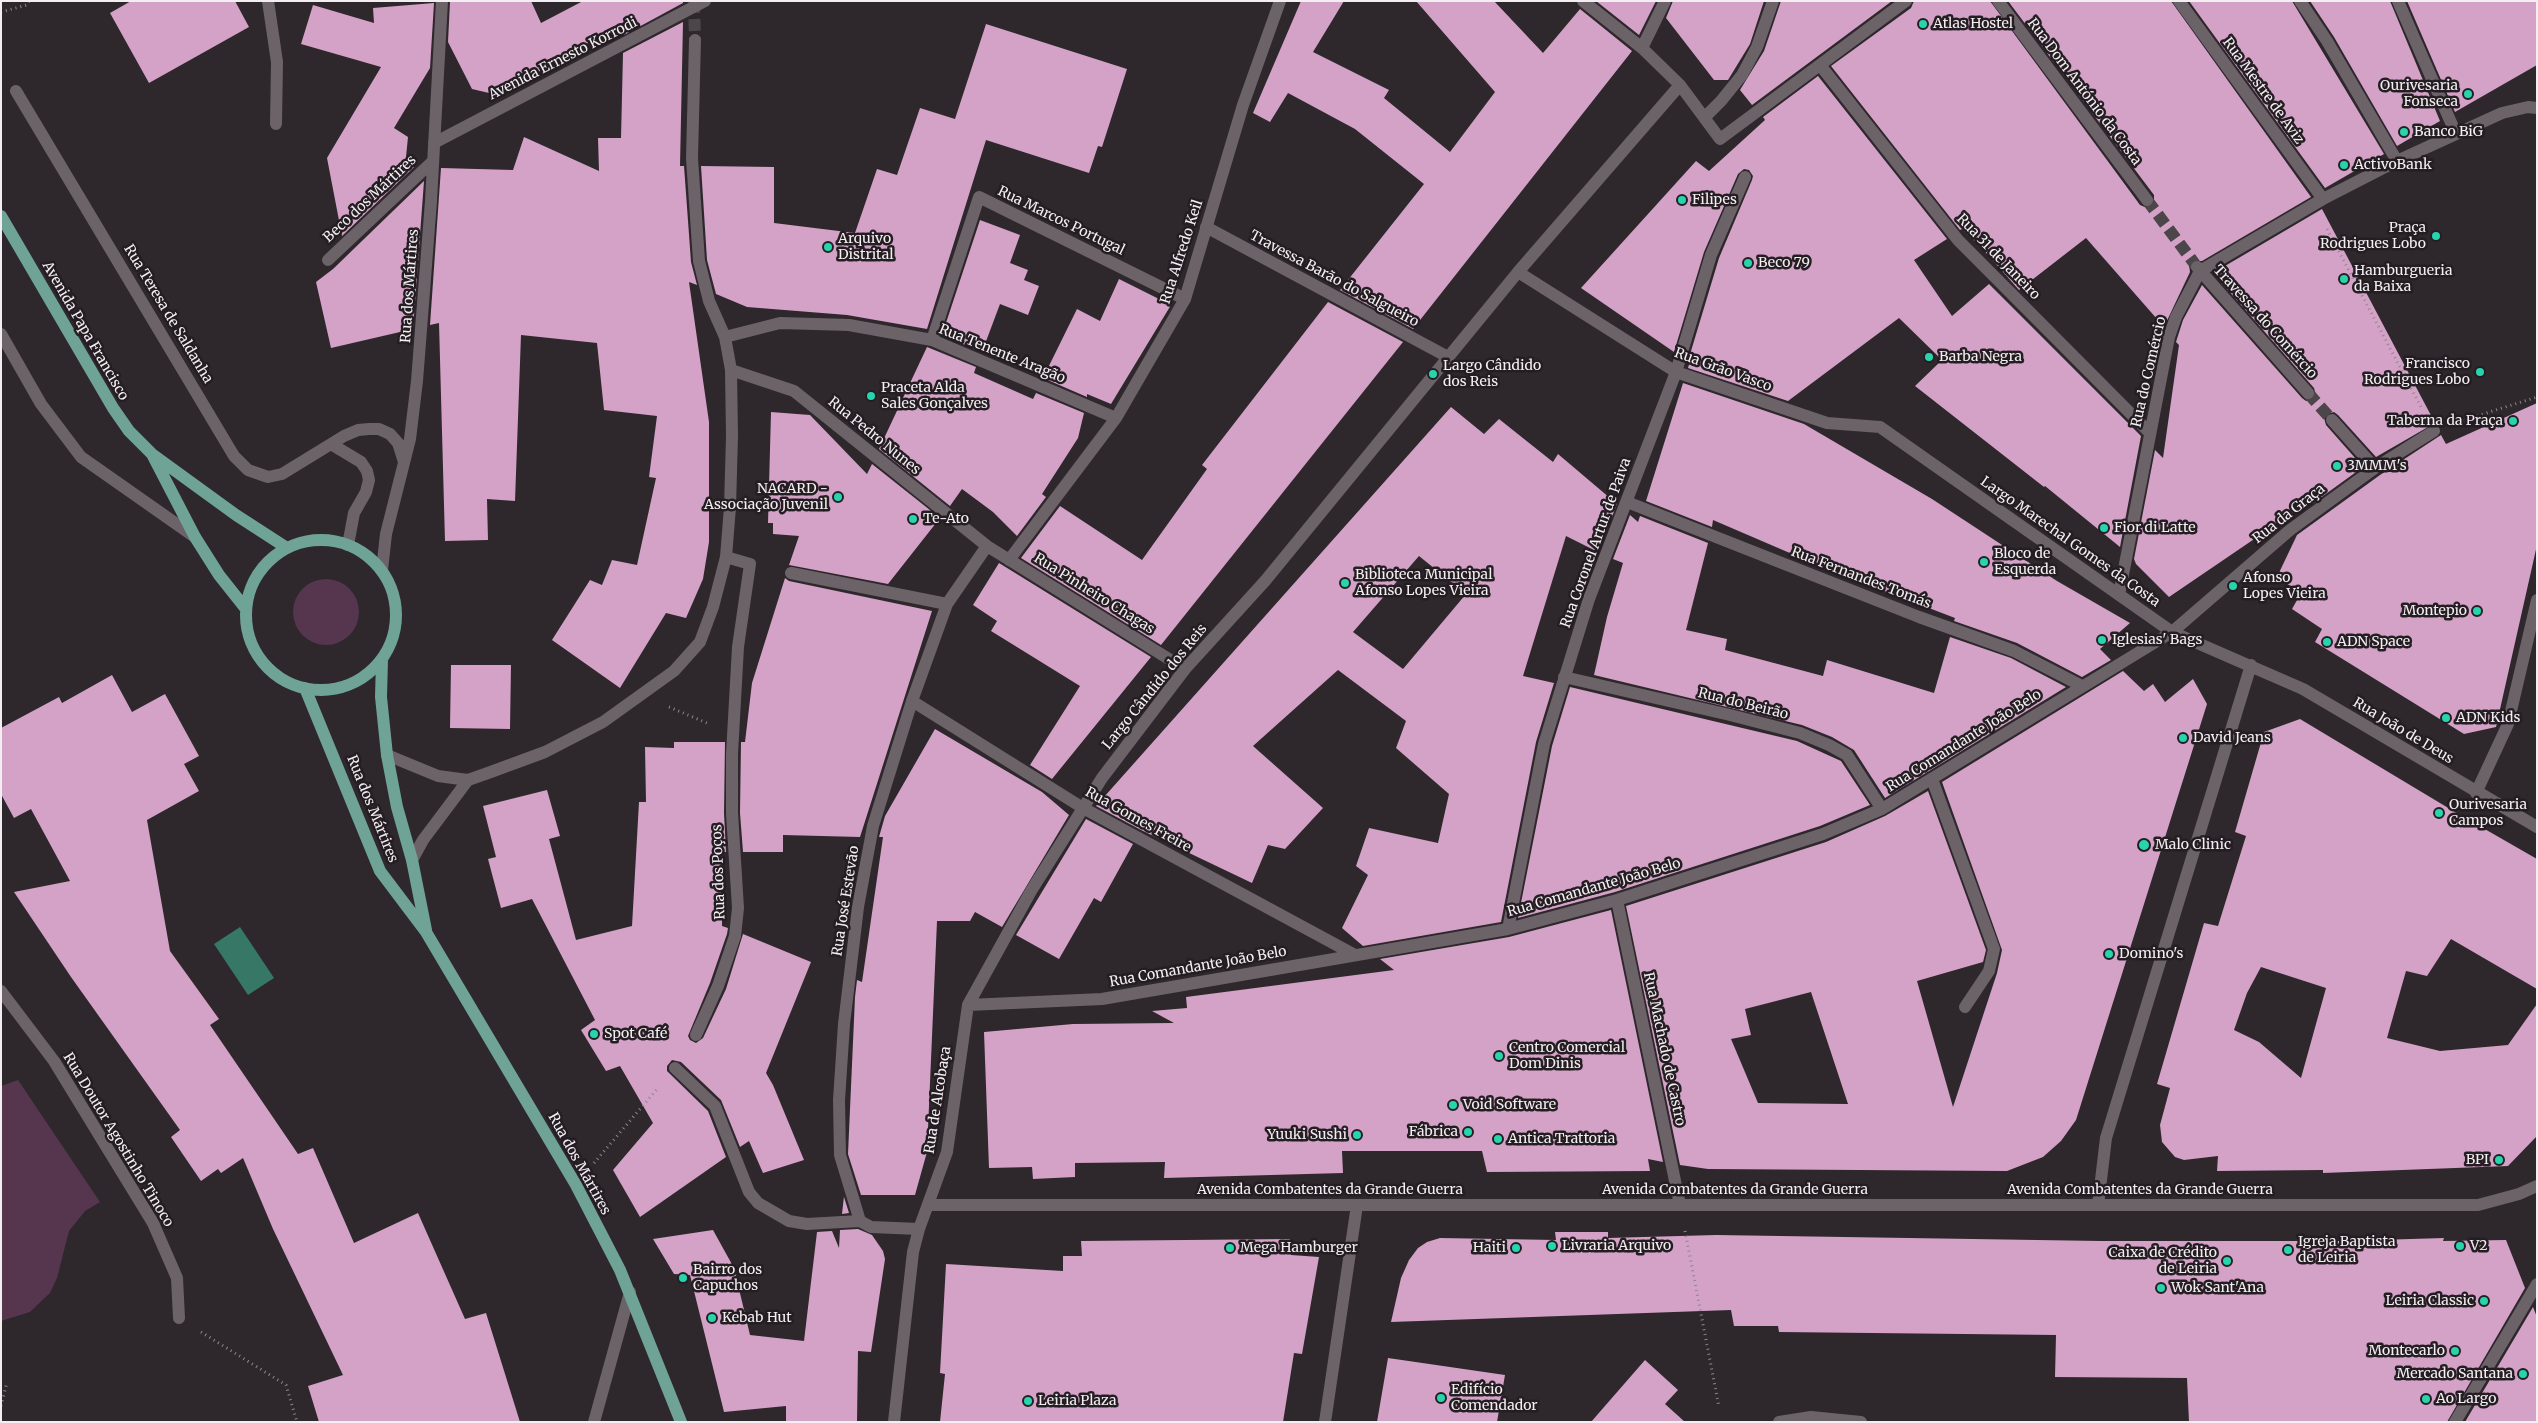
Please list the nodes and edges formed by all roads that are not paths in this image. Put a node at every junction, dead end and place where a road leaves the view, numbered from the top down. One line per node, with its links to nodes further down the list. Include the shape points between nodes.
1 (268, 1): 20 (street, via 277,62)
2 (442, 1): 22 (street, Rua dos Mártires)
3 (705, 1): 22 (street, Avenida Ernesto Korrodi)
4 (1280, 1): 29 (street, Rua Alfredo Keil, via 1243,105)
5 (1583, 1): 14 (street)
6 (1773, 1): 19 (street, via 1757,47 1742,75)
7 (1906, 1): 15 (street)
8 (1998, 1): 27 (street, Rua Dom António da Costa)
9 (2179, 1): 26 (street, Rua Mestre de Aviz)
10 (2300, 1): 24 (street)
11 (2398, 1): 21 (street)
12 (1664, 2): 14 (street)
13 (694, 40): 35 (street, via 692,158 699,261 709,301)
14 (1642, 48): 16 (street)
15 (1820, 65): 19 (street, via 1720,139); 45 (street, Rua 31 de Janeiro, via 1958,240)
16 (1680, 85): 19 (street); 32 (street, Largo Cândido dos Reis)
17 (16, 91): 46 (street, Rua Teresa de Saldanha, via 234,456 248,470 268,477 282,474)
18 (2537, 108): 21 (street, via 2502,113)
19 (1705, 117)
20 (276, 124)
21 (2456, 134): 24 (street)
22 (434, 143): 23 (street, Rua dos Mártires)
23 (433, 161): 30 (street, Beco dos Mártires); 48 (street, Rua dos Mártires, via 421,346 410,439)
24 (2397, 162): 26 (street)
25 (1745, 177): 39 (street, Rua Coronel Artur de Paiva, via 1711,255)
26 (2323, 199): 31 (street)
27 (2146, 200)
28 (1, 216): 47 (main road, Avenida Papa Francisco, via 113,408 129,431)
29 (1206, 227): 33 (street, Rua Alfredo Keil); 37 (street, Travessa Barão do Salgueiro)
30 (328, 260)
31 (2199, 269): 40 (street, Travessa do Comércio); 45 (street, Rua do Comércio, via 2169,337)
32 (1518, 272): 37 (street, Largo Cândido dos Reis); 39 (street, Rua Grão Vasco)
33 (1185, 299): 36 (street, Rua Marcos Portugal, via 979,197); 41 (street, Rua Alfredo Keil)
34 (1, 334): 51 (street, via 41,404 81,457)
35 (725, 337): 36 (street, Rua Tenente Aragão, via 780,323 849,325); 38 (street)
36 (932, 340): 41 (street, Rua Tenente Aragão)
37 (1448, 357): 66 (street, Largo Cândido dos Reis, via 1265,581)
38 (731, 370): 53 (street, Rua Pedro Nunes, via 794,391); 55 (street, via 732,436)
39 (1676, 372): 43 (street, Rua Grão Vasco, via 1828,423); 50 (street, Rua Coronel Artur de Paiva)
40 (2308, 394)
41 (1116, 418): 56 (street, Rua Alfredo Keil)
42 (2332, 420): 49 (street)
43 (1880, 427): 59 (street, Largo Marechal Gomes da Costa)
44 (2434, 431): 49 (street, Rua da Graça)
45 (2150, 433): 59 (street, Rua do Comércio)
46 (331, 444): 48 (street, Rua Teresa de Saldanha, via 358,430 379,429 398,443); 52 (street, via 362,462 369,480 354,513)
47 (152, 454): 51 (main road, Avenida Papa Francisco); 54 (main road, Avenida Papa Francisco)
48 (404, 462): 57 (street, Rua dos Mártires, via 386,534)
49 (2375, 468): 63 (street, Rua da Graça, via 2290,530)
50 (1627, 502): 67 (street, Rua Coronel Artur de Paiva, via 1588,599); 68 (street, Rua Fernandes Tomás, via 2014,651)
51 (195, 537): 62 (main road, Avenida Papa Francisco)
52 (348, 545): 54 (main road, Rua dos Mártires, via 328,540 307,541); 57 (main road, Rua dos Mártires, via 367,555)
53 (987, 546): 56 (street, Rua Pinheiro Chagas); 61 (street, Rua José Estevão)
54 (287, 548): 62 (main road, Rua dos Mártires, via 274,556 255,580)
55 (726, 557): 73 (street, via 700,642 674,671 580,735 545,752); 86 (street, Rua dos Poços, via 750,564 738,648 733,738 732,813 738,908 735,936 718,986)
56 (1009, 560): 66 (street, Rua Pinheiro Chagas)
57 (382, 570): 64 (main road, Rua dos Mártires, via 396,605 396,625)
58 (791, 573): 61 (street)
59 (2119, 595): 63 (street, Largo Marechal Gomes da Costa)
60 (2537, 600): 74 (street, via 2508,724)
61 (947, 604): 70 (street, Rua José Estevão)
62 (246, 609): 69 (main road, Rua dos Mártires, via 252,644 261,659 288,682)
63 (2172, 632): 65 (street, Largo Marechal Gomes da Costa); 68 (street, Rua Comandante João Belo)
64 (382, 660): 69 (main road, Rua dos Mártires, via 366,675 348,685 326,690); 71 (main road, Rua dos Mártires, via 381,697)
65 (2251, 665): 74 (street, Rua João de Deus, via 2303,688); 92 (street, via 2106,1138)
66 (1185, 669): 75 (street, Largo Cândido dos Reis)
67 (1564, 677): 76 (street, Rua do Beirão, via 1730,715 1829,744 1847,755); 80 (street, Rua Coronel Artur de Paiva, via 1544,744)
68 (2082, 686): 72 (street, Rua Comandante João Belo)
69 (305, 688): 81 (main road, Rua dos Mártires, via 380,871)
70 (912, 701): 75 (street, Rua Gomes Freire); 93 (street, Rua José Estevão, via 873,826 858,907 844,1024 839,1100 840,1155)
71 (387, 755): 73 (street, via 438,776); 78 (main road, Rua dos Mártires, via 397,808)
72 (1932, 779): 76 (street, Rua Comandante João Belo); 85 (street, via 1994,949 1989,971)
73 (468, 780): 78 (street)
74 (2476, 793): 77 (street, Rua João de Deus)
75 (1083, 808): 82 (street, Rua Gomes Freire); 84 (street, Rua de Alcobaça, via 1031,891)
76 (1882, 810): 79 (street, Rua Comandante João Belo, via 1823,834)
77 (2537, 828)
78 (412, 860): 81 (main road, Rua dos Mártires)
79 (1617, 900): 80 (street, Rua Comandante João Belo); 91 (street, Rua Machado de Castro)
80 (1508, 929): 82 (street, Rua Comandante João Belo)
81 (426, 932): 96 (main road, Rua dos Mártires, via 576,1185)
82 (1355, 955): 84 (street, Rua Comandante João Belo, via 1102,999)
83 (1, 991): 97 (street, Rua Doutor Agostinho Tinoco, via 54,1061 153,1223 177,1278)
84 (968, 1005): 89 (street, Rua de Alcobaça, via 946,1152)
85 (1965, 1007)
86 (696, 1035)
87 (675, 1068): 93 (street, via 715,1106 749,1192 758,1203 789,1221 807,1224)
88 (2537, 1186): 92 (street, Avenida Combatentes da Grande Guerra, via 2478,1205)
89 (930, 1205): 90 (street, Avenida Combatentes da Grande Guerra); 94 (street, Rua de Alcobaça)
90 (1357, 1205): 91 (street, Avenida Combatentes da Grande Guerra); 101 (street)
91 (1680, 1205): 92 (street, Avenida Combatentes da Grande Guerra)
92 (2098, 1205)
93 (860, 1221): 94 (street, via 871,1227)
94 (919, 1229): 100 (street, Rua de Alcobaça)
95 (2537, 1284): 104 (street)
96 (630, 1292): 98 (street); 99 (main road, Rua dos Mártires)
97 (179, 1318)
98 (594, 1422)
99 (681, 1422)
100 (894, 1422)
101 (1325, 1422)
102 (1779, 1422): 103 (street, via 1811,1417)
103 (1861, 1422)
104 (2455, 1422)

